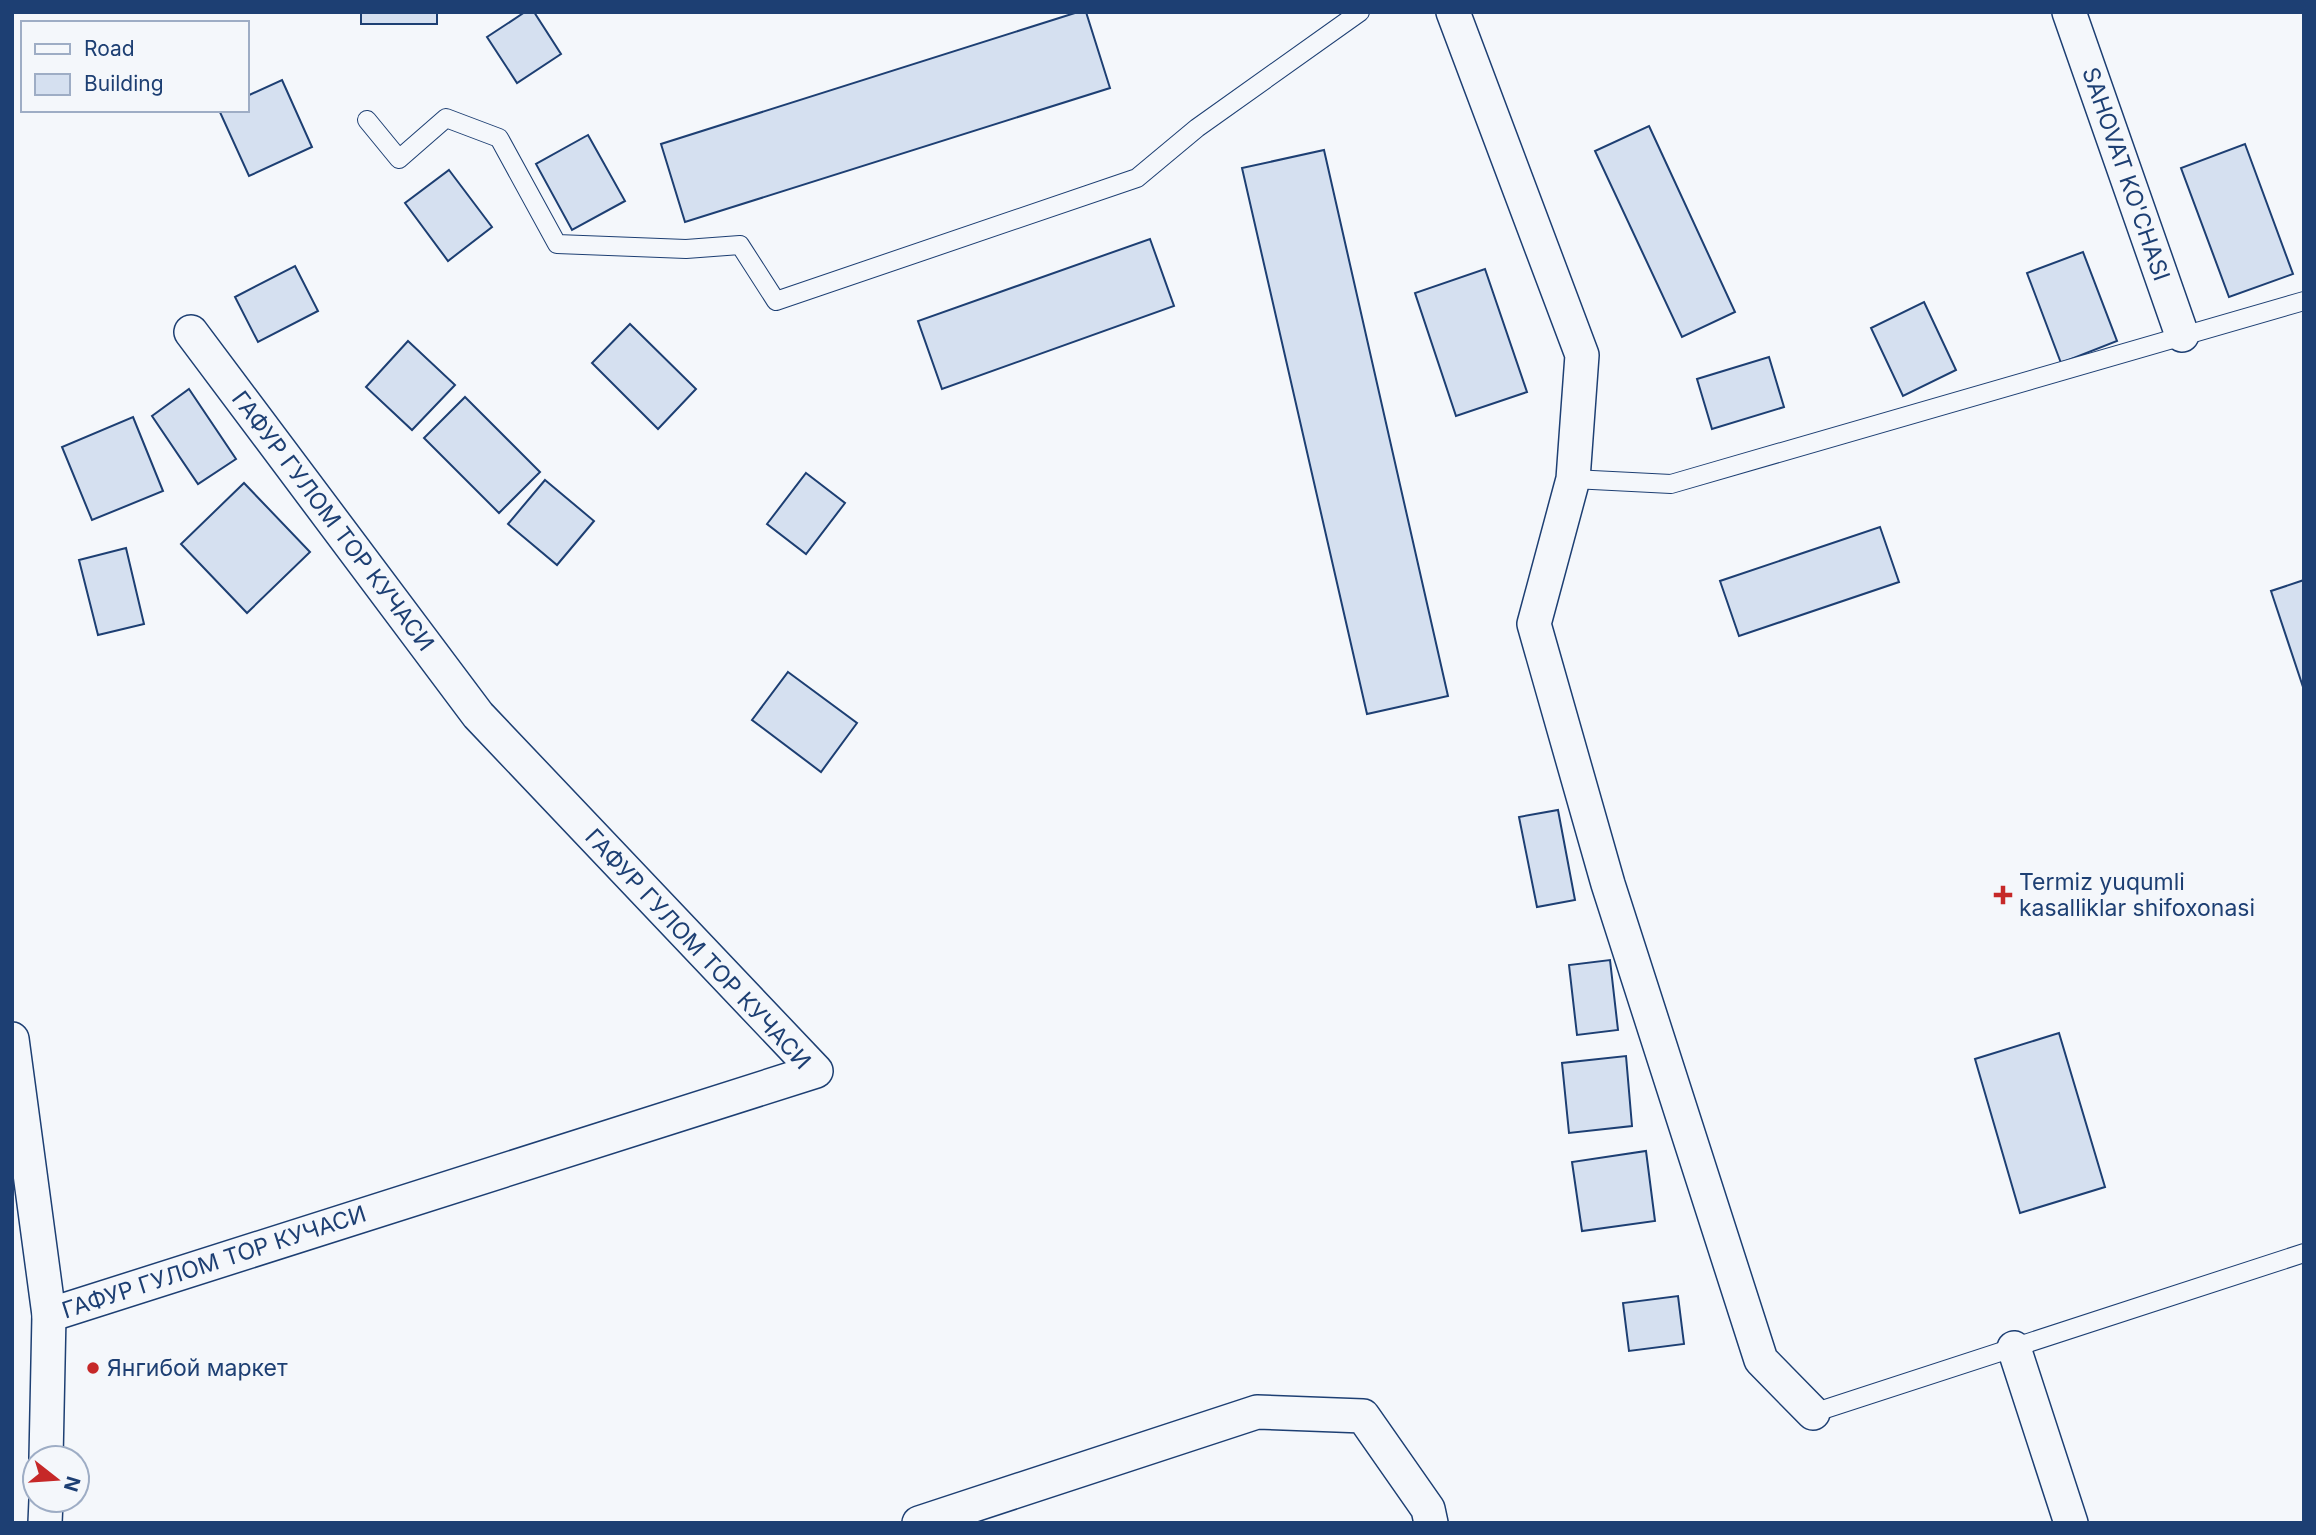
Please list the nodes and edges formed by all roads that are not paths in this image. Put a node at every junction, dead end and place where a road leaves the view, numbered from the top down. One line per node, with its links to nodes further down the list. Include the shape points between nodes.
1 (1360, 12): 4 (lane, via 1197,128 1137,178 776,301 740,245 686,249 557,244 499,138 446,118 399,159)
2 (1453, 12): 8 (street, via 1582,355)
3 (2069, 12): 7 (street, SAHOVAT KO'CHASI)
4 (367, 120)
5 (2304, 301): 7 (lane)
6 (191, 332): 12 (street, ГАФУР ГУЛОМ ТОР КУЧАСИ, via 478,715 816,1071)
7 (2182, 335): 8 (lane, via 1671,484)
8 (1573, 479): 14 (street, via 1534,624 1608,884 1761,1360)
9 (12, 1039): 10 (street)
10 (16, 1087): 12 (street)
11 (2304, 1253): 13 (lane)
12 (49, 1315): 15 (street)
13 (2014, 1348): 14 (lane); 18 (street)
14 (1813, 1413)
15 (46, 1444)
16 (919, 1523): 17 (street, via 1257,1412 1363,1416 1428,1509)
17 (1431, 1523)
18 (2071, 1523)

